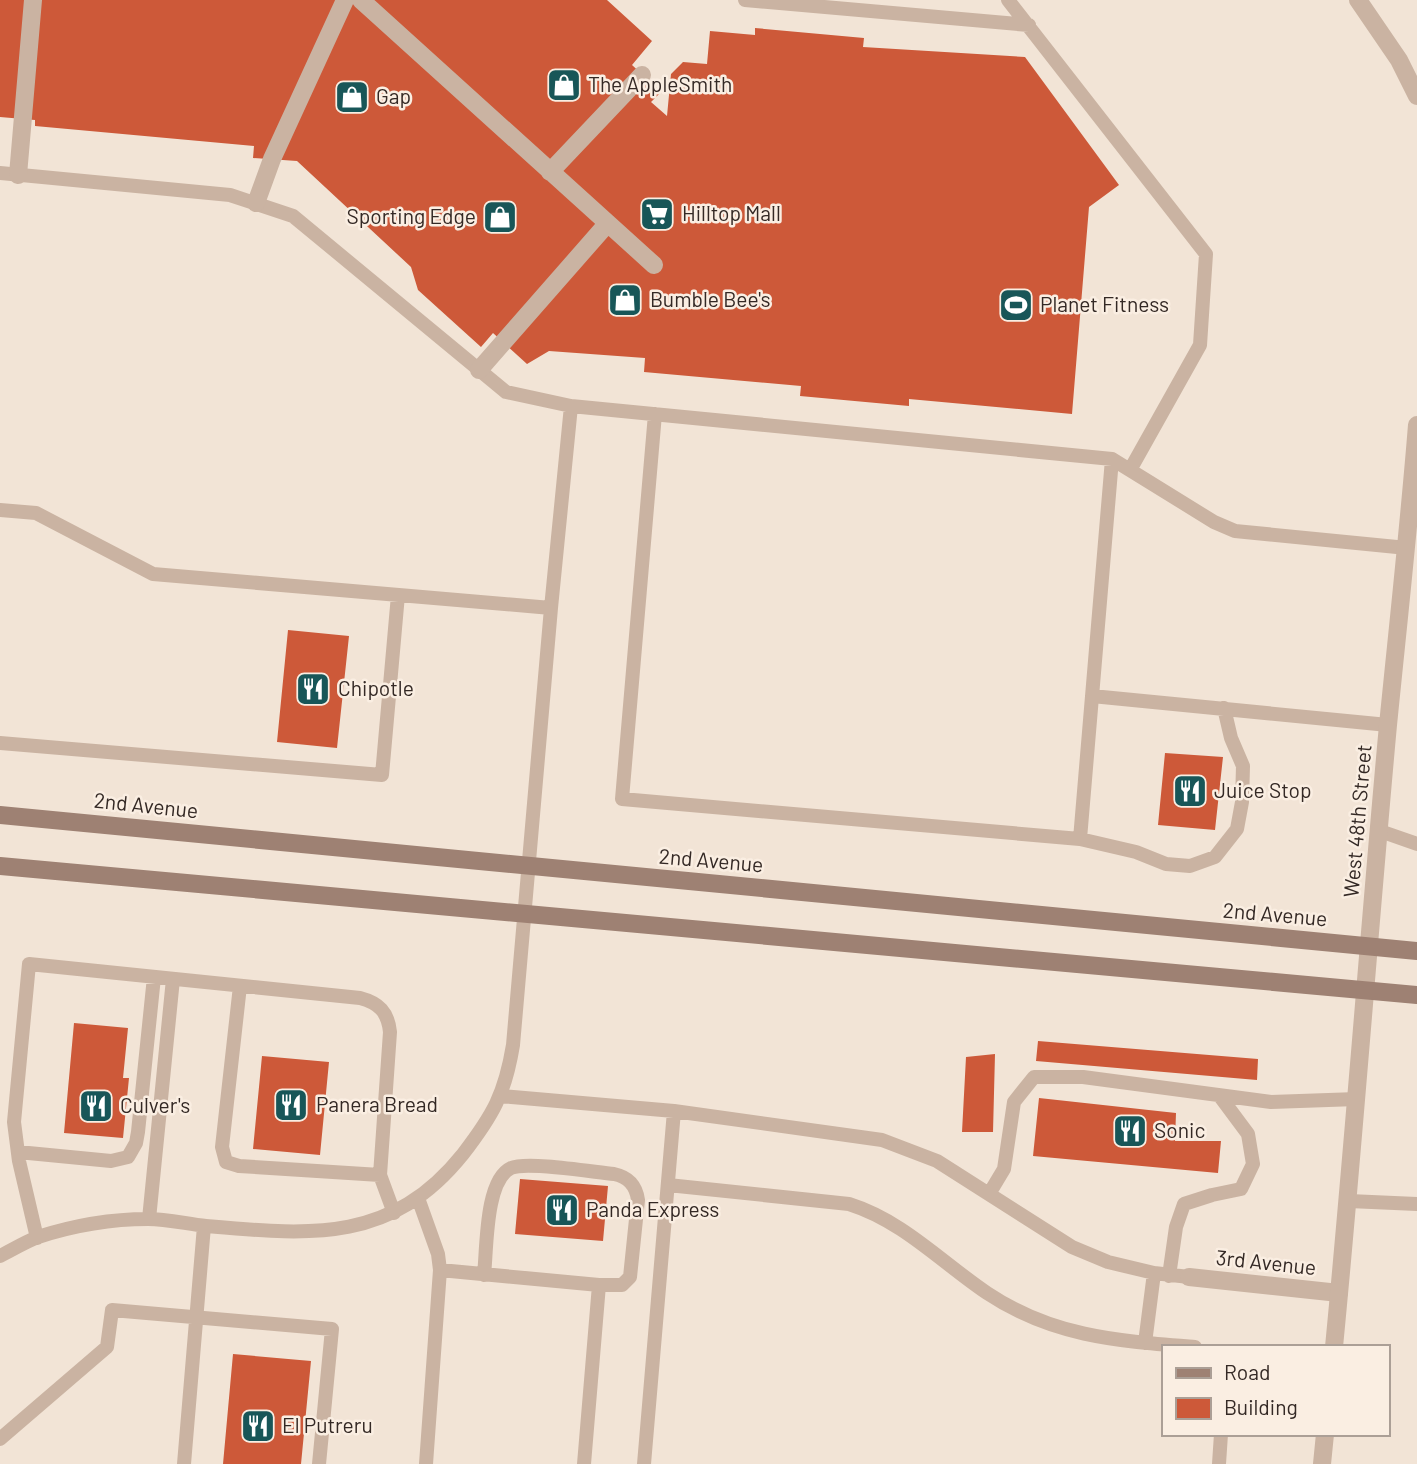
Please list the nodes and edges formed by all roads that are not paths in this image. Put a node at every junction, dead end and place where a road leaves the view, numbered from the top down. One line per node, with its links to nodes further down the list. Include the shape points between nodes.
1 (33, 0): 11 (street)
2 (345, 0): 12 (street)
3 (361, 0): 10 (street)
4 (745, 0): 7 (lane)
5 (1008, 0): 7 (lane)
6 (1358, 0): 9 (street, via 1399,60)
7 (1029, 24): 20 (lane, via 1206,254 1200,345)
8 (642, 75): 10 (street)
9 (1417, 96)
10 (550, 172): 13 (street)
11 (9, 174): 12 (lane, via 230,195)
12 (256, 203): 15 (lane, via 293,216)
13 (607, 224): 14 (street); 15 (street)
14 (654, 265)
15 (479, 370): 16 (lane, via 506,393)
16 (571, 406): 17 (lane); 24 (lane)
17 (655, 414): 19 (lane); 31 (lane, via 622,799)
18 (1417, 425): 22 (street, West 48th Street)
19 (1112, 459): 20 (lane); 25 (lane)
20 (1129, 470): 22 (lane, via 1235,531)
21 (0, 510): 23 (lane, via 36,513 153,574)
22 (1412, 549): 27 (street, West 48th Street)
23 (398, 595): 24 (lane); 28 (lane, via 383,775)
24 (551, 608): 34 (lane)
25 (1092, 696): 26 (lane); 31 (lane)
26 (1224, 708): 27 (lane); 31 (lane, via 1243,766 1242,802 1237,829 1215,857 1191,866 1166,864)
27 (1388, 725): 30 (street, West 48th Street)
28 (0, 743)
29 (0, 815): 34 (main road, 2nd Avenue)
30 (1380, 831): 32 (lane); 36 (street, West 48th Street)
31 (1080, 839)
32 (1417, 844)
33 (0, 866): 35 (main road)
34 (529, 866): 35 (lane); 36 (main road, 2nd Avenue)
35 (526, 914): 41 (main road); 44 (lane, via 513,1045)
36 (1370, 947): 37 (main road, 2nd Avenue); 41 (street, West 48th Street)
37 (1417, 951)
38 (154, 977): 39 (lane); 47 (lane, via 138,1132 128,1157 111,1161); 47 (lane, via 29,964 14,1122)
39 (173, 979): 40 (lane); 55 (lane)
40 (240, 986): 48 (lane, via 360,998 385,1012 390,1032); 48 (lane, via 222,1147 226,1162)
41 (1366, 990): 42 (main road); 45 (street, West 48th Street)
42 (1417, 995)
43 (1219, 1095): 45 (lane, via 1271,1102); 50 (lane, via 1083,1077 1034,1077 1014,1102 1004,1169); 61 (lane, via 1248,1134 1253,1164 1241,1189 1184,1204)
44 (501, 1096): 46 (lane); 51 (lane, via 456,1163)
45 (1357, 1100): 52 (street, West 48th Street)
46 (674, 1111): 49 (lane); 50 (lane, via 882,1140 937,1161)
47 (18, 1152): 57 (lane)
48 (380, 1175): 54 (lane)
49 (668, 1185): 66 (lane, via 830,1200 871,1211 1017,1310 1068,1331); 76 (lane)
50 (989, 1194): 61 (lane, via 1072,1247 1108,1262)
51 (418, 1198): 54 (lane); 59 (lane)
52 (1349, 1201): 53 (lane); 64 (street, West 48th Street)
53 (1417, 1204)
54 (394, 1213): 56 (lane, via 338,1230 304,1233)
55 (149, 1219): 56 (lane); 57 (lane, via 92,1224)
56 (204, 1226): 65 (lane)
57 (37, 1238): 58 (lane)
58 (0, 1256)
59 (440, 1270): 60 (lane); 74 (lane)
60 (484, 1275): 63 (lane); 63 (lane, via 496,1185 512,1168 539,1167 614,1174 636,1188 630,1277 622,1285)
61 (1161, 1275): 62 (lane); 66 (lane)
62 (1189, 1278): 64 (street, 3rd Avenue)
63 (599, 1285): 75 (lane)
64 (1339, 1293): 68 (street, West 48th Street)
65 (197, 1316): 71 (lane, via 112,1310 107,1347); 72 (lane); 73 (lane, via 332,1329)
66 (1144, 1343): 67 (lane)
67 (1170, 1345)
68 (1334, 1345)
69 (1221, 1436): 77 (lane)
70 (1325, 1436): 78 (street)
71 (0, 1439)
72 (184, 1464)
73 (319, 1464)
74 (426, 1464)
75 (584, 1464)
76 (644, 1464)
77 (1219, 1464)
78 (1322, 1464)

